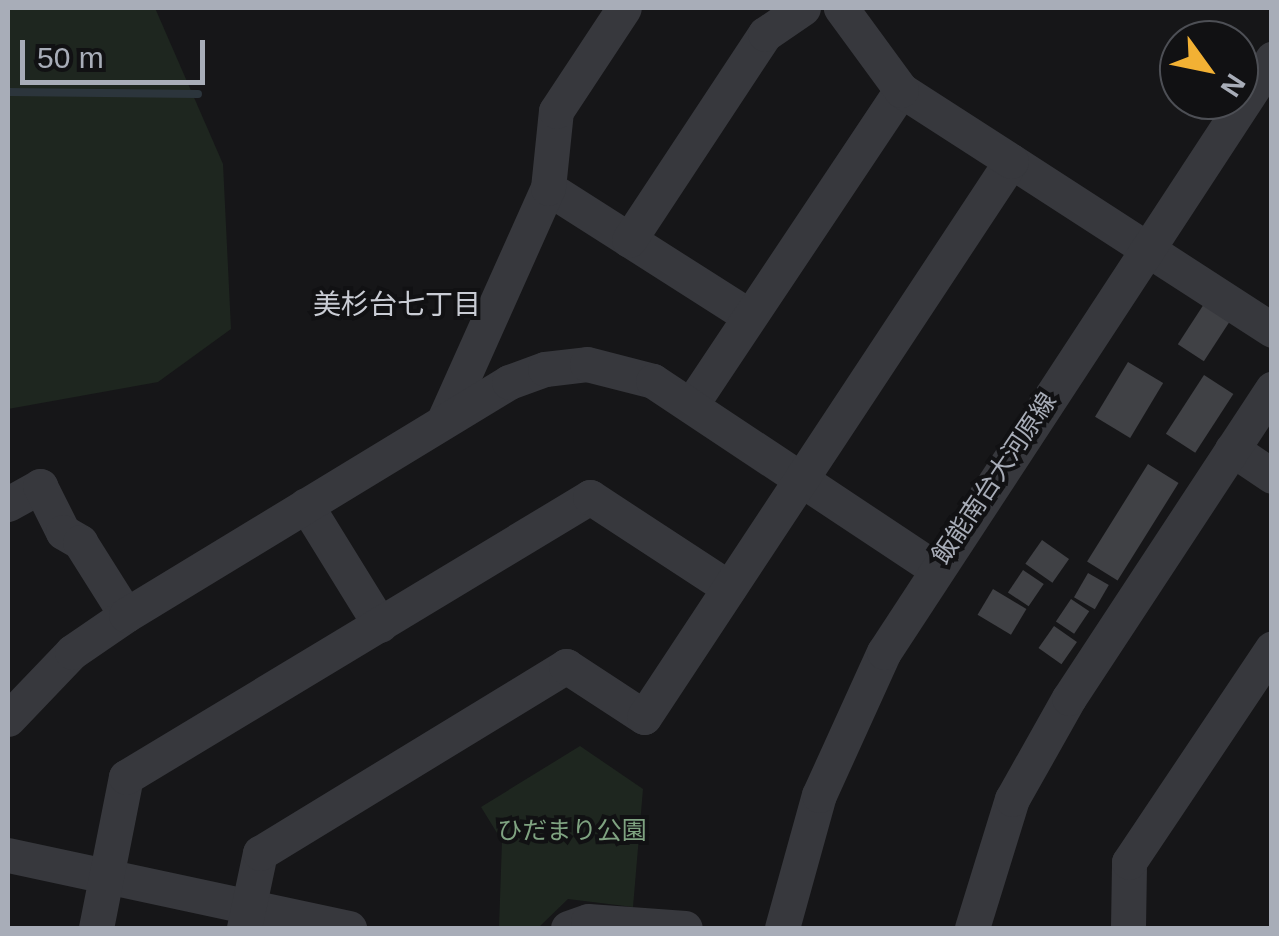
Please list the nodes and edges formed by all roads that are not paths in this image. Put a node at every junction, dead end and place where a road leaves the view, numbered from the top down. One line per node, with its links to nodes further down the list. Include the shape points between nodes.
1 (624, 8): 7 (street, via 556,111)
2 (803, 8): 8 (street, via 765,34)
3 (841, 8): 5 (street)
4 (1272, 60): 9 (street, 飯能南台大河原線)
5 (901, 90): 6 (street); 10 (street)
6 (1011, 161): 9 (street); 17 (street)
7 (548, 188): 8 (street); 14 (street)
8 (629, 240): 10 (street)
9 (1147, 248): 11 (street); 20 (street, 飯能南台大河原線)
10 (749, 316): 13 (street)
11 (1272, 330)
12 (1272, 389): 15 (street)
13 (690, 404): 14 (street, via 653,381 588,364 509,382); 17 (street)
14 (444, 420): 19 (street)
15 (1232, 450): 16 (street); 34 (street, via 1069,698 1012,798)
16 (1272, 476)
17 (802, 478): 20 (street); 21 (street)
18 (8, 504): 22 (street, via 40,486 63,532 80,542)
19 (306, 506): 22 (street); 23 (street)
20 (934, 568): 33 (street, 飯能南台大河原線, via 848,720)
21 (729, 588): 23 (street, via 590,497); 28 (street, via 644,717 566,666 260,853)
22 (126, 615): 25 (street, via 72,652)
23 (380, 626): 27 (street, via 126,777)
24 (1272, 648): 35 (street, via 1128,862)
25 (8, 719)
26 (8, 855): 27 (street)
27 (107, 876): 28 (street); 29 (street)
28 (246, 917): 30 (street)
29 (96, 928)
30 (349, 928)
31 (568, 928): 32 (street, via 588,921)
32 (685, 928)
33 (782, 928)
34 (972, 928)
35 (1128, 928)

